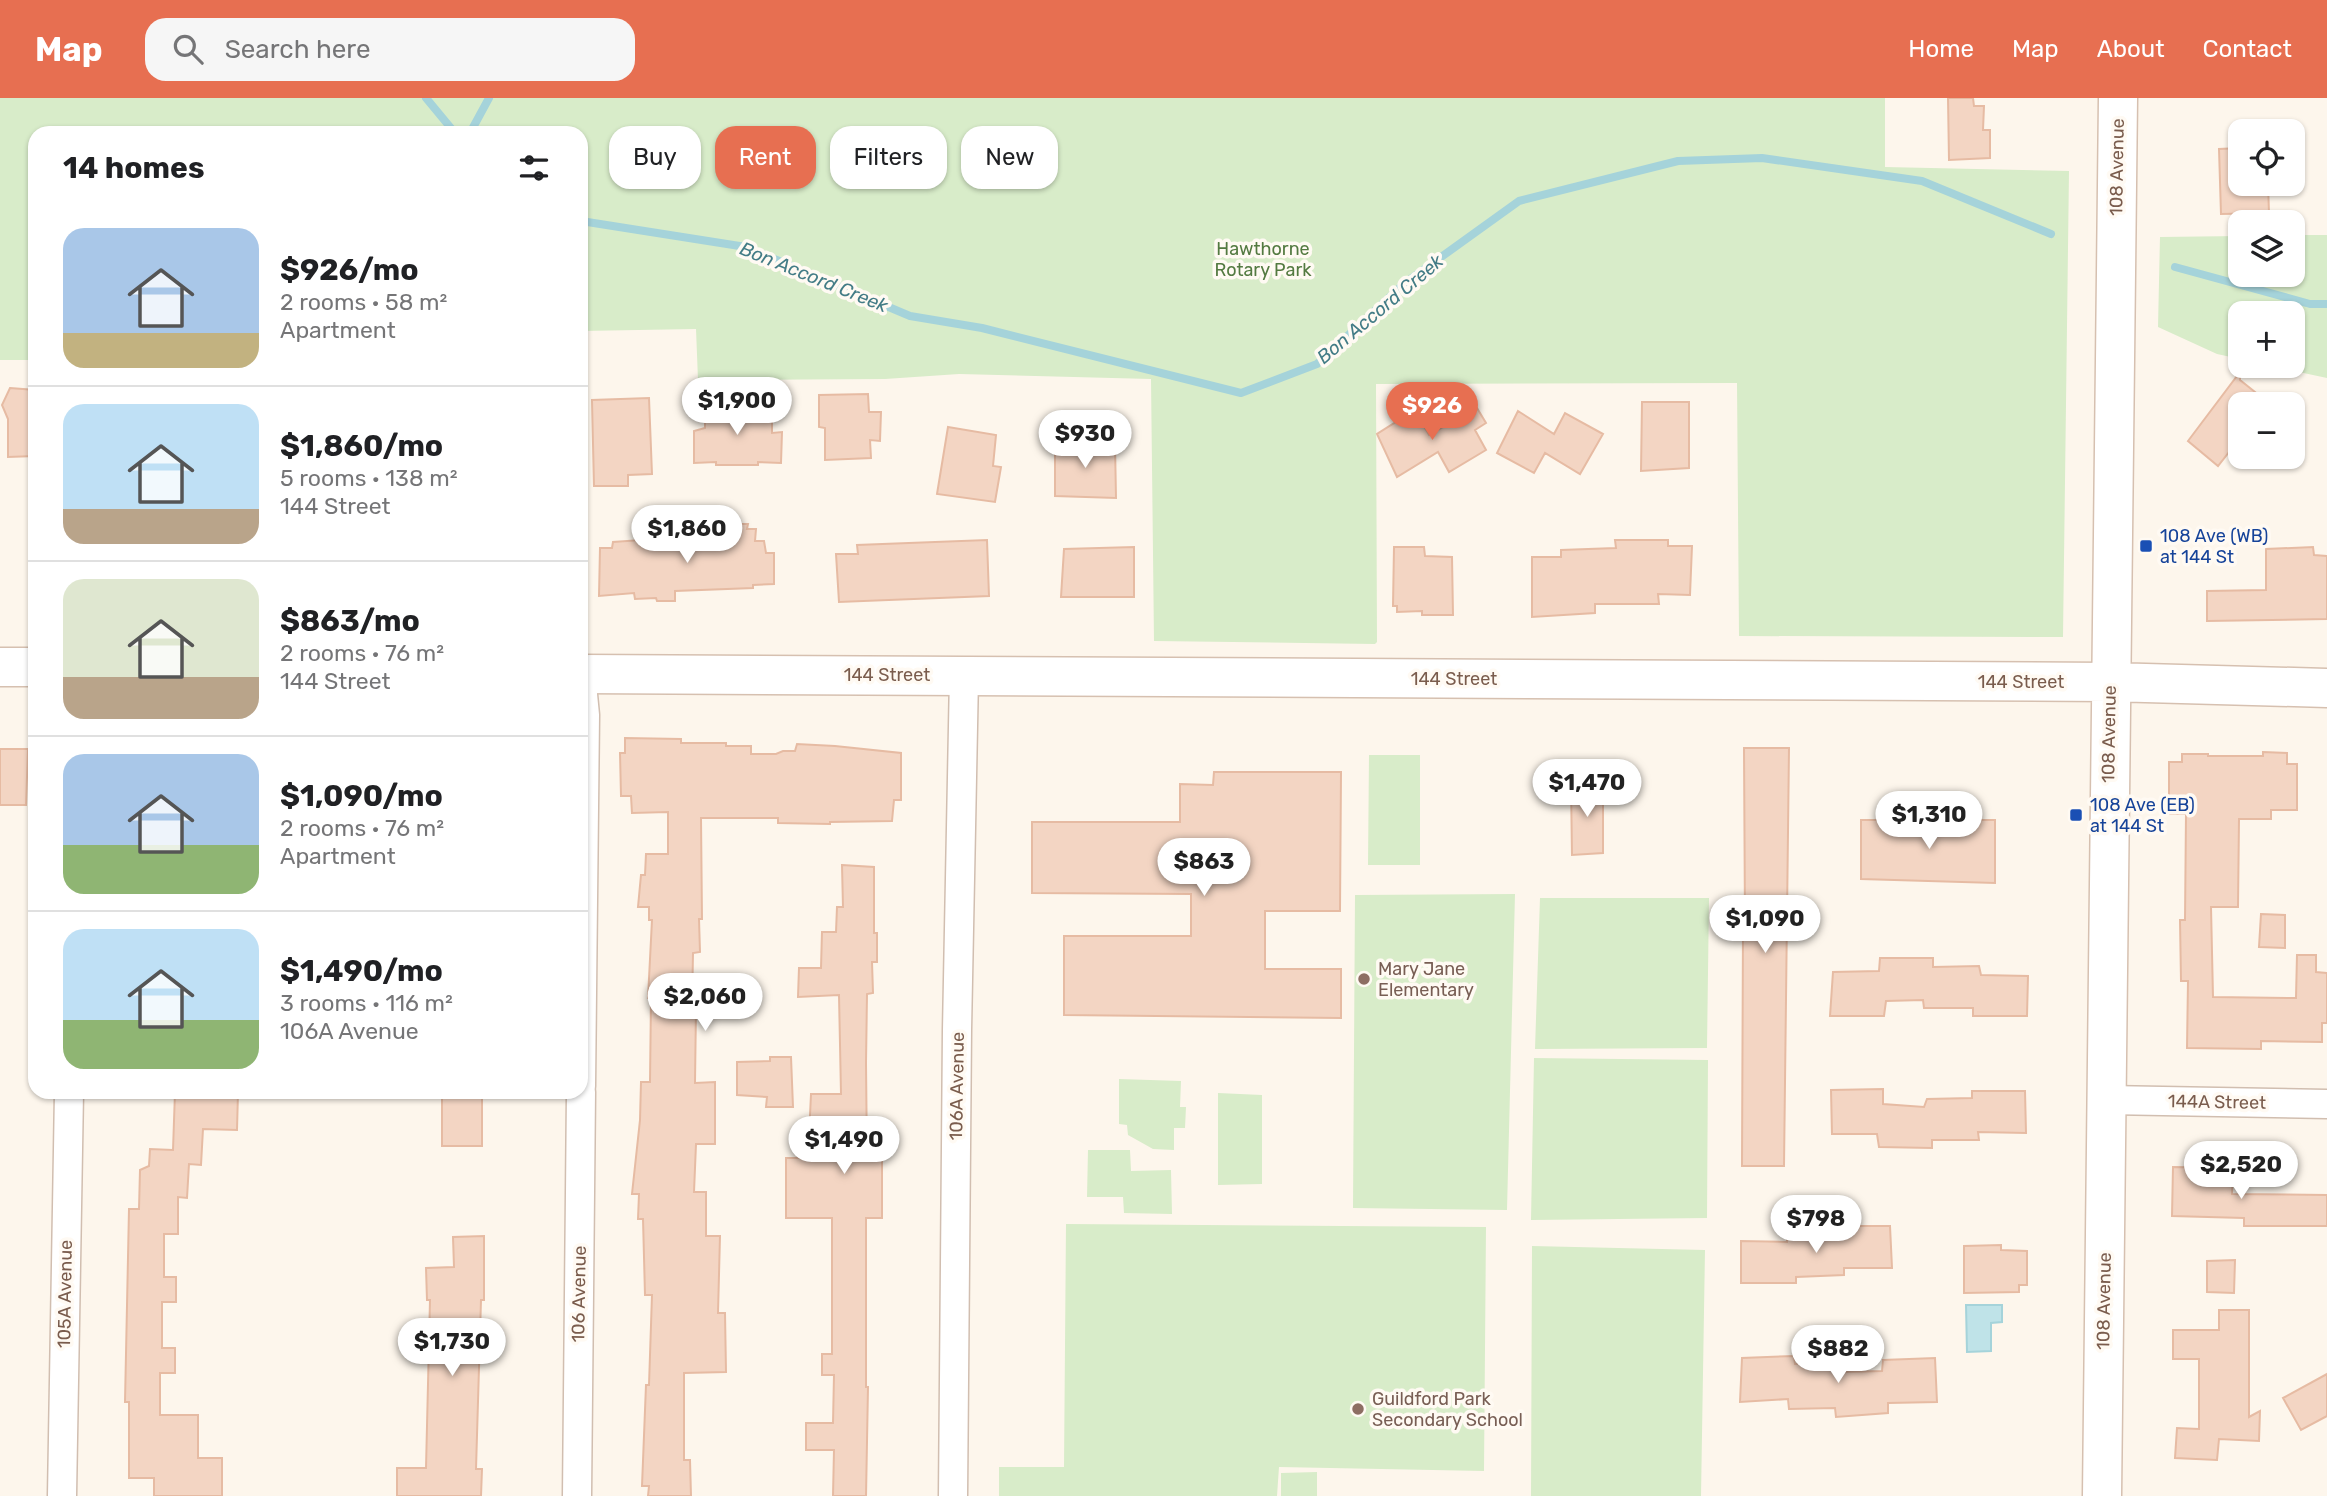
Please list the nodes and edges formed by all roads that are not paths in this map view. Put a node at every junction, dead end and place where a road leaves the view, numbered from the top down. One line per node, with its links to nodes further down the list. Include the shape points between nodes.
1 (2118, 98): 6 (main road, 108 Avenue)
2 (0, 667): 3 (main road)
3 (28, 667)
4 (588, 674): 5 (main road, 144 Street)
5 (964, 676): 6 (main road, 144 Street); 14 (street, 106A Avenue)
6 (2110, 682): 7 (main road, 144 Street); 10 (main road, 108 Avenue)
7 (2327, 688)
8 (69, 1099): 12 (street, 105A Avenue)
9 (581, 1099): 13 (street, 106 Avenue)
10 (2107, 1100): 11 (street, 144A Street); 15 (main road, 108 Avenue)
11 (2327, 1104)
12 (62, 1496)
13 (577, 1496)
14 (953, 1496)
15 (2102, 1496)

